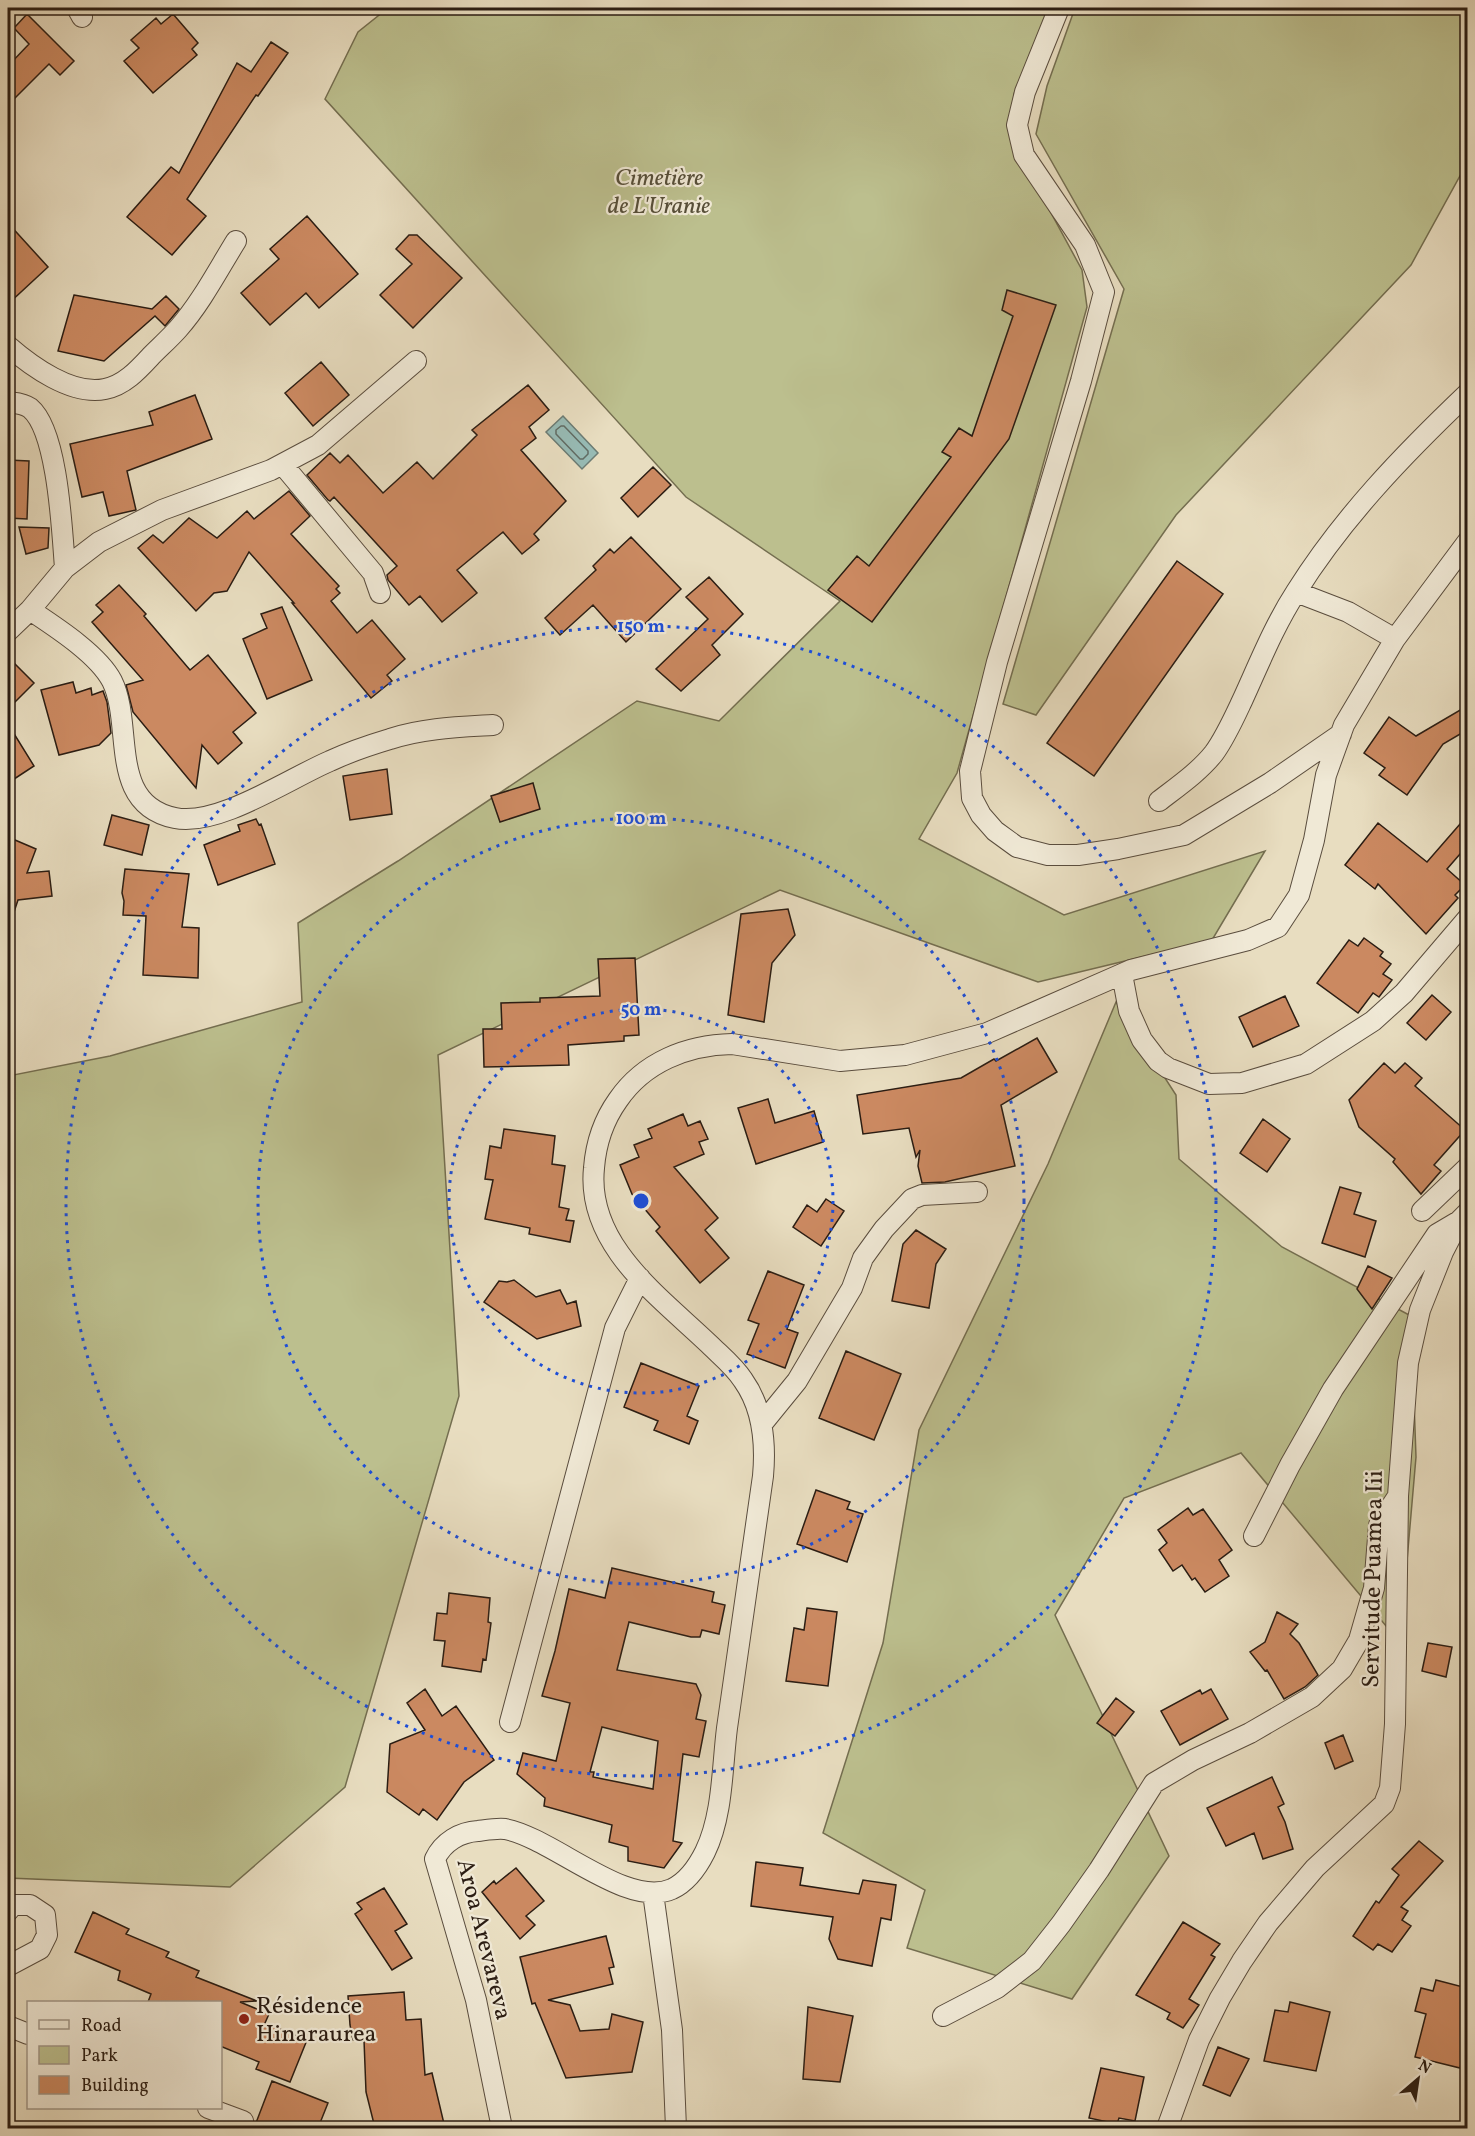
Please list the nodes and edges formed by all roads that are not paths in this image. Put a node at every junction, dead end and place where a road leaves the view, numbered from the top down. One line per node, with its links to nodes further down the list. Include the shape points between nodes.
1 (1059, 8): 16 (street, via 1025,92 1017,125 1023,155 1085,246 1104,292 998,662 970,771 972,798 981,816 1017,847 1048,855 1118,849 1184,835)
2 (236, 241): 3 (street, via 179,328 135,373 117,385 103,390 64,383)
3 (8, 346)
4 (416, 361): 7 (street, via 318,446)
5 (1467, 393): 10 (street, via 1362,501)
6 (8, 402): 9 (street, via 32,409 43,423 56,482)
7 (283, 465): 9 (street, via 113,533); 11 (street, via 373,573)
8 (1467, 541): 14 (street)
9 (65, 568): 12 (street)
10 (1296, 592): 14 (street, via 1348,612); 17 (street, via 1214,753)
11 (380, 593)
12 (30, 610): 13 (street); 15 (street, via 71,639 111,680 134,789 144,802 176,819 199,819 232,809 331,760 392,738 438,729)
13 (8, 631)
14 (1395, 639): 16 (street)
15 (493, 725)
16 (1341, 734): 19 (street, via 1326,775 1299,895 1278,927 1248,940)
17 (1159, 801)
18 (1467, 918): 19 (street, via 1404,993 1373,1022 1306,1064 1242,1083 1209,1084 1158,1061 1142,1040 1129,1011)
19 (1122, 974): 24 (street, via 987,1033 905,1055 840,1061 717,1045 677,1054 642,1073 607,1115 596,1145 592,1179 608,1238)
20 (1467, 1167): 22 (street)
21 (976, 1192): 25 (street, via 912,1199 884,1229 863,1258 852,1287 797,1381)
22 (1422, 1211)
23 (1463, 1216): 26 (street, Servitude Puamea Iii, via 1443,1252 1420,1310 1408,1363); 27 (street, via 1437,1234 1333,1389)
24 (640, 1278): 25 (street, via 743,1380); 28 (street, via 615,1328)
25 (762, 1424): 29 (street, via 766,1451 718,1811 693,1873 672,1888)
26 (1398, 1496): 32 (street, via 1379,1525 1374,1588 1359,1640 1342,1669 1312,1697 1154,1783 1099,1870 1032,1960 997,1988); 39 (street, Servitude Puamea Iii, via 1395,1724 1390,1788 1384,1804 1315,1868 1275,1914 1242,1961 1199,2040)
27 (1254, 1536)
28 (510, 1722)
29 (653, 1893): 37 (street, Aroa Arevareva, via 627,1888 541,1842 504,1829 467,1832 444,1844 438,1853 435,1859 476,2000); 38 (street, via 672,2030)
30 (8, 1911): 31 (street, via 13,1905 30,1905 45,1916 47,1935 40,1949)
31 (8, 1966)
32 (943, 2016)
33 (8, 2026): 34 (street)
34 (27, 2034)
35 (211, 2109): 36 (street)
36 (243, 2121)
37 (502, 2128)
38 (676, 2128)
39 (1167, 2128)

